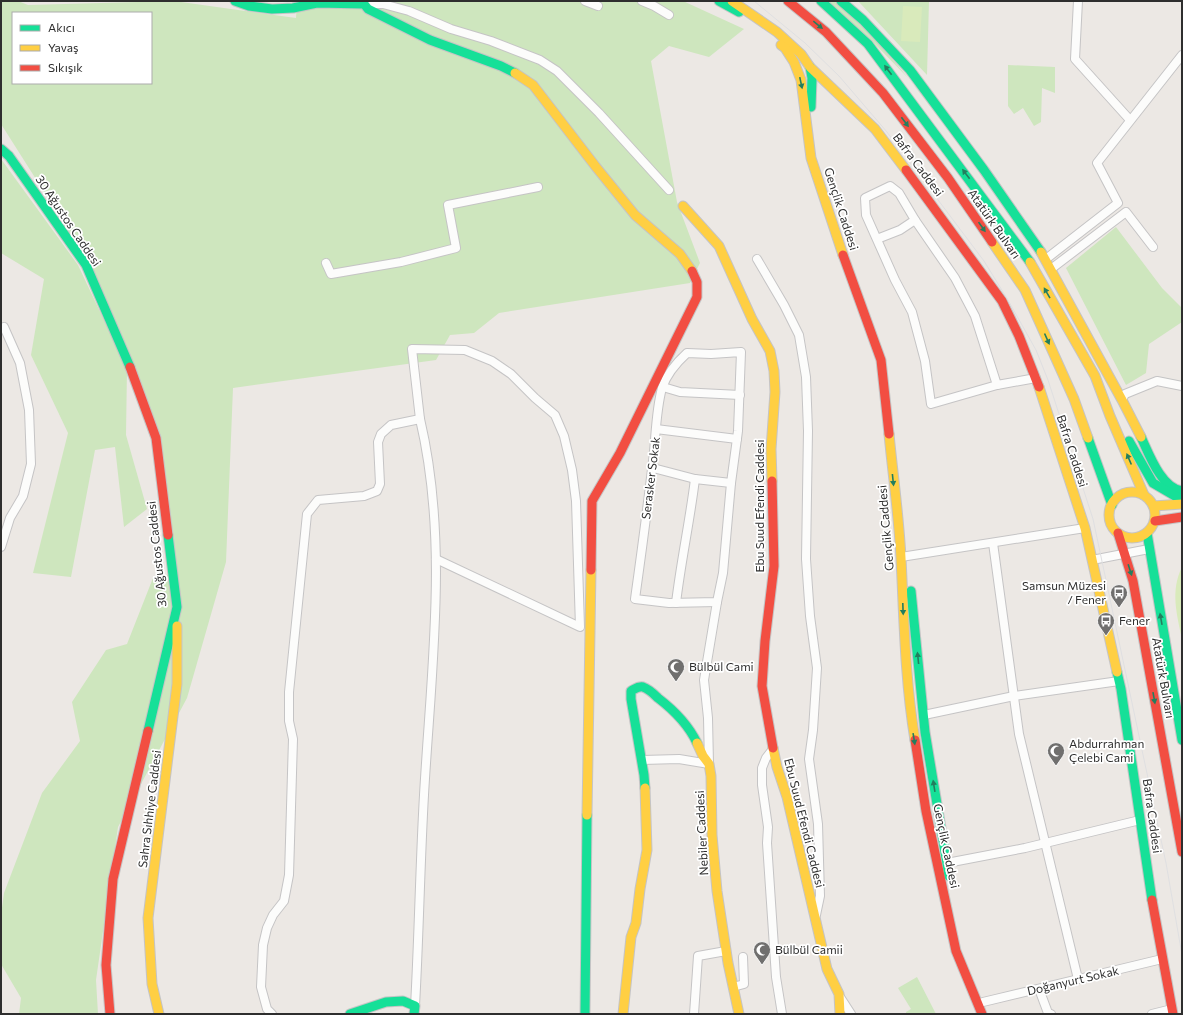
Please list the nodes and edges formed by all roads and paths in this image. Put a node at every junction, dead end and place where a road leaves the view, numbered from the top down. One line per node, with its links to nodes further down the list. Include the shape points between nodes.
1 (585, 1): 12 (street)
2 (642, 1): 13 (street)
3 (719, 1): 61 (main road, Gençlik Caddesi, one-way to 61, via 758,24 785,48 794,62 800,80 811,158 881,360)
4 (732, 1): 15 (main road, Bafra Caddesi, via 778,32 801,54)
5 (788, 1): 50 (main road, Atatürk Bulvarı, one-way to 50, via 826,32 883,93 948,178 1025,290 1074,399)
6 (821, 1): 33 (main road, Atatürk Bulvarı, one-way to 6, via 1026,256 868,44)
7 (841, 1): 29 (main road, via 863,20 910,70)
8 (1078, 1): 16 (street, via 1075,59)
9 (241, 2): 10 (main road, via 249,6 272,9)
10 (305, 3): 11 (main road)
11 (364, 4): 21 (street, via 383,4 409,11 451,29 540,60 557,71 599,113); 93 (main road, via 368,9 430,40 501,66 533,85 635,215 680,254 697,282 696,297 620,453 592,501)
12 (598, 6)
13 (669, 15)
14 (1182, 56): 16 (street)
15 (810, 67): 34 (main road, Bafra Caddesi, via 875,129 976,264 1002,301 1020,336); 61 (main road, Gençlik Caddesi, via 811,116 817,162 886,357)
16 (1130, 120): 22 (street, via 1097,163)
17 (1, 141): 19 (main road)
18 (1, 149): 19 (main road, 30 Ağustos Caddesi)
19 (9, 156): 66 (main road, 30 Ağustos Caddesi, via 86,265 132,370 156,438)
20 (538, 187): 30 (street, via 448,205 456,248 401,262 330,274)
21 (668, 190)
22 (1118, 203): 24 (street); 29 (street)
23 (683, 206): 71 (main road, Ebu Suud Efendi Caddesi, via 719,246 752,319 770,351 774,370 775,392 770,449 774,566 762,686)
24 (1126, 212): 27 (street); 31 (street)
25 (915, 220): 26 (street, via 900,230); 26 (street, via 899,193 890,186 865,198 866,215); 35 (street, via 955,278 975,316)
26 (877, 239): 35 (street, via 912,312 931,404)
27 (1153, 247)
28 (756, 259): 78 (street, via 799,335 806,376 806,559 817,668 809,759 818,824 820,896)
29 (1046, 259): 31 (main road)
30 (326, 263)
31 (1051, 270): 39 (main road)
32 (4, 327): 58 (street, via 22,371 29,410 31,464 23,496 10,518)
33 (1095, 376): 47 (main road, Atatürk Bulvarı, one-way to 33); 48 (main road, via 1154,483)
34 (1036, 378): 35 (street); 54 (main road, Bafra Caddesi)
35 (997, 385)
36 (1182, 386): 39 (street, via 1157,381 1125,394)
37 (662, 387): 38 (street, via 680,392); 38 (street, Serasker Sokak, via 669,372 687,354 741,352); 41 (street, Serasker Sokak)
38 (740, 395): 42 (street)
39 (1122, 400): 46 (main road, via 1159,473 1166,482)
40 (420, 418): 62 (street, via 427,448); 62 (street, via 412,349 466,350 492,361 511,374 555,415 564,436 576,501 580,627); 91 (street, via 391,425 381,434 378,442 380,484 377,491 364,496 318,500 307,514 289,692 289,722 293,739 289,875 284,901 266,928 263,945 261,987 267,1009)
41 (656, 429): 42 (street); 43 (street, Serasker Sokak)
42 (737, 439): 45 (street)
43 (652, 468): 44 (street); 65 (street, Serasker Sokak, via 635,599)
44 (695, 478): 45 (street); 65 (street, via 680,563)
45 (731, 483): 64 (street, via 723,573)
46 (1182, 491)
47 (1144, 495): 50 (main road, via 1137,492 1122,494); 51 (main road, Atatürk Bulvarı)
48 (1182, 500)
49 (1182, 504): 51 (main road)
50 (1112, 505): 55 (main road, Atatürk Bulvarı, via 1110,520)
51 (1154, 506): 53 (main road)
52 (1182, 517): 53 (main road)
53 (1154, 520): 56 (main road)
54 (1085, 528): 57 (street); 63 (main road, Bafra Caddesi)
55 (1118, 533): 56 (main road, via 1132,538); 60 (main road, Atatürk Bulvarı)
56 (1147, 533): 59 (main road, Atatürk Bulvarı)
57 (993, 543): 61 (street); 68 (street)
58 (1, 546)
59 (1149, 549): 60 (street); 70 (main road, Atatürk Bulvarı, one-way to 59)
60 (1125, 553): 63 (street); 76 (main road, Atatürk Bulvarı, one-way to 76, via 1134,581)
61 (905, 557): 69 (main road, Gençlik Caddesi, one-way to 61); 100 (main road, Gençlik Caddesi, one-way to 100, via 904,634 911,717 926,811 956,951)
62 (436, 559): 87 (street, via 435,628 424,795)
63 (1092, 560): 67 (main road, Bafra Caddesi)
64 (717, 602): 65 (street); 73 (street, via 704,680)
65 (676, 603)
66 (176, 607): 89 (main road, 30 Ağustos Caddesi, via 113,879 106,965); 90 (main road, Sahra Sıhhiye Caddesi, via 177,684 148,918 152,984)
67 (1119, 681): 68 (street); 74 (main road, Bafra Caddesi)
68 (1014, 696): 69 (street); 75 (street, via 1019,734)
69 (924, 715): 77 (main road, Gençlik Caddesi, one-way to 69)
70 (1182, 740)
71 (774, 749): 78 (main road, Ebu Suud Efendi Caddesi); 97 (street, via 762,768 762,785 768,827 776,977)
72 (642, 760): 73 (street, via 678,759); 73 (main road, Nebiler Caddesi, via 631,699 631,691 638,687 650,691 677,713); 94 (main road, via 647,850 636,923 631,937)
73 (709, 764): 79 (main road, Nebiler Caddesi, via 716,884)
74 (1140, 820): 75 (street); 81 (main road, Bafra Caddesi)
75 (1044, 843): 77 (street); 82 (street)
76 (1182, 852)
77 (947, 863): 86 (main road, Gençlik Caddesi, via 960,940)
78 (816, 918): 85 (main road, Ebu Suud Efendi Caddesi, via 827,969)
79 (726, 951): 83 (main road, Nebiler Caddesi); 95 (street, via 698,956)
80 (743, 957): 83 (street, via 744,984)
81 (1162, 960): 82 (street, Doğanyurt Sokak); 88 (main road, Bafra Caddesi)
82 (1078, 980): 84 (street, Doğanyurt Sokak)
83 (733, 987): 96 (main road, Nebiler Caddesi)
84 (1040, 989): 86 (street, Doğanyurt Sokak); 102 (street, via 1048,1013)
85 (839, 994): 98 (main road, Ebu Suud Efendi Caddesi); 99 (street)
86 (983, 1002): 101 (main road, Gençlik Caddesi)
87 (415, 1010): 92 (main road, via 403,1001 386,1002)
88 (1173, 1012): 103 (street)
89 (110, 1014)
90 (159, 1014)
91 (272, 1014)
92 (350, 1014)
93 (585, 1014)
94 (623, 1014)
95 (694, 1014)
96 (739, 1014)
97 (782, 1014)
98 (840, 1014)
99 (851, 1014)
100 (982, 1014)
101 (988, 1014)
102 (1051, 1014)
103 (1152, 1014)

